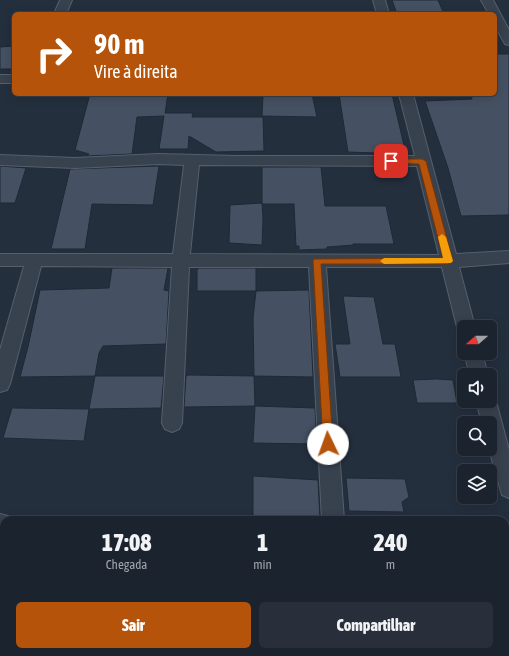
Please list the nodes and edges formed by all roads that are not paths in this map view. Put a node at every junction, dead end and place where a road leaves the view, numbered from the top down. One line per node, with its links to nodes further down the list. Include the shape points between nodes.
1 (66, 0): 4 (street)
2 (379, 0): 5 (street)
3 (487, 0): 6 (street)
4 (61, 12)
5 (382, 12)
6 (494, 12)
7 (497, 18): 8 (street)
8 (509, 41)
9 (0, 79): 10 (street)
10 (12, 79)
11 (406, 96): 14 (street)
12 (0, 160): 13 (street, via 75,163)
13 (192, 160): 14 (street); 18 (street)
14 (422, 161): 20 (street)
15 (509, 257): 20 (street)
16 (0, 260): 17 (street)
17 (34, 260): 18 (street); 22 (street)
18 (181, 260): 19 (street); 24 (street)
19 (317, 261): 20 (street); 26 (street)
20 (448, 261): 21 (street)
21 (464, 320)
22 (1, 375)
23 (488, 408): 25 (street)
24 (172, 423)
25 (509, 488)
26 (333, 516)

